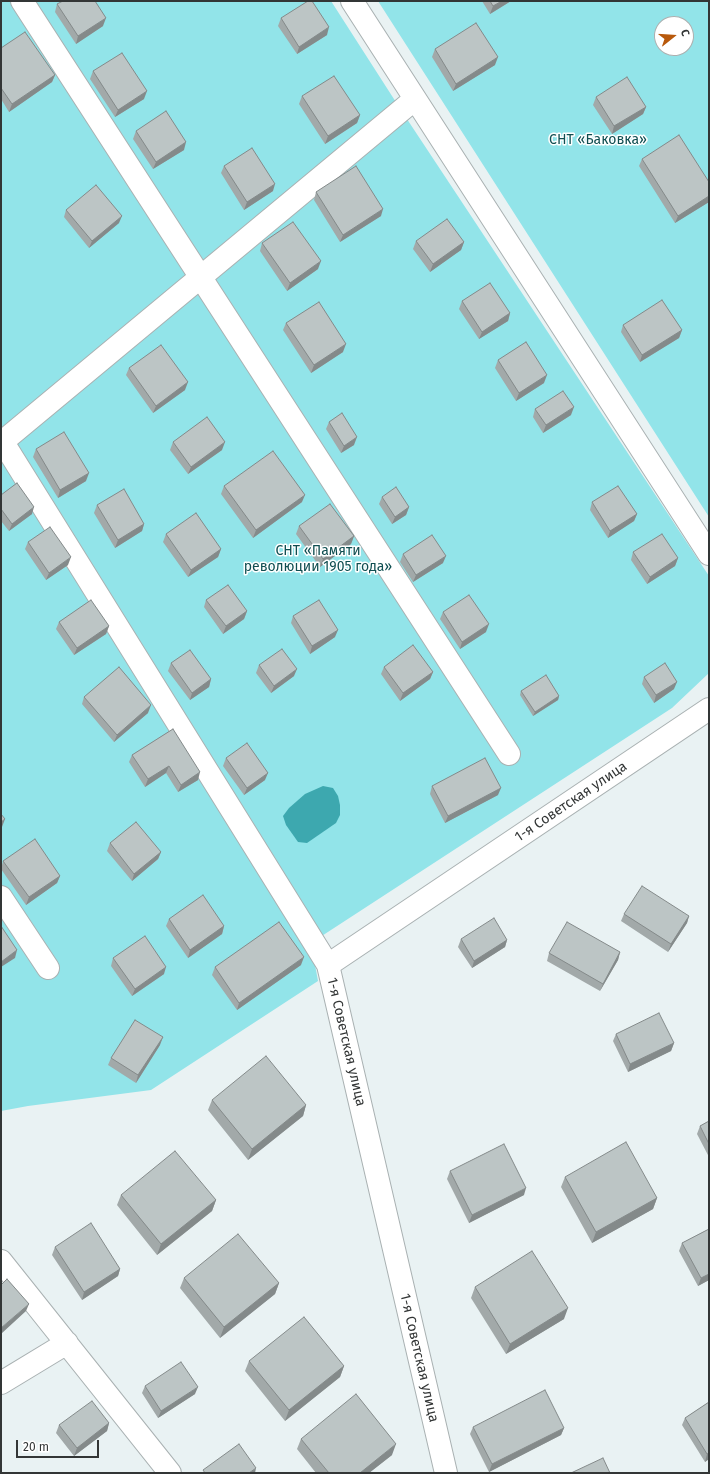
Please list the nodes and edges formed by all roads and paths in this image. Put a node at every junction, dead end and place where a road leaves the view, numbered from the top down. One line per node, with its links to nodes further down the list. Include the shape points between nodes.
1 (22, 1): 4 (street)
2 (352, 1): 3 (street)
3 (415, 99): 4 (street); 6 (street)
4 (200, 278): 5 (street); 8 (street)
5 (2, 441): 10 (street)
6 (709, 554)
7 (709, 709): 10 (street, 1-я Советская улица)
8 (509, 754)
9 (1, 897): 11 (street)
10 (328, 965): 16 (street, 1-я Советская улица)
11 (48, 968)
12 (1, 1261): 13 (street)
13 (67, 1343): 14 (street); 15 (street)
14 (1, 1383)
15 (170, 1473)
16 (446, 1473)

